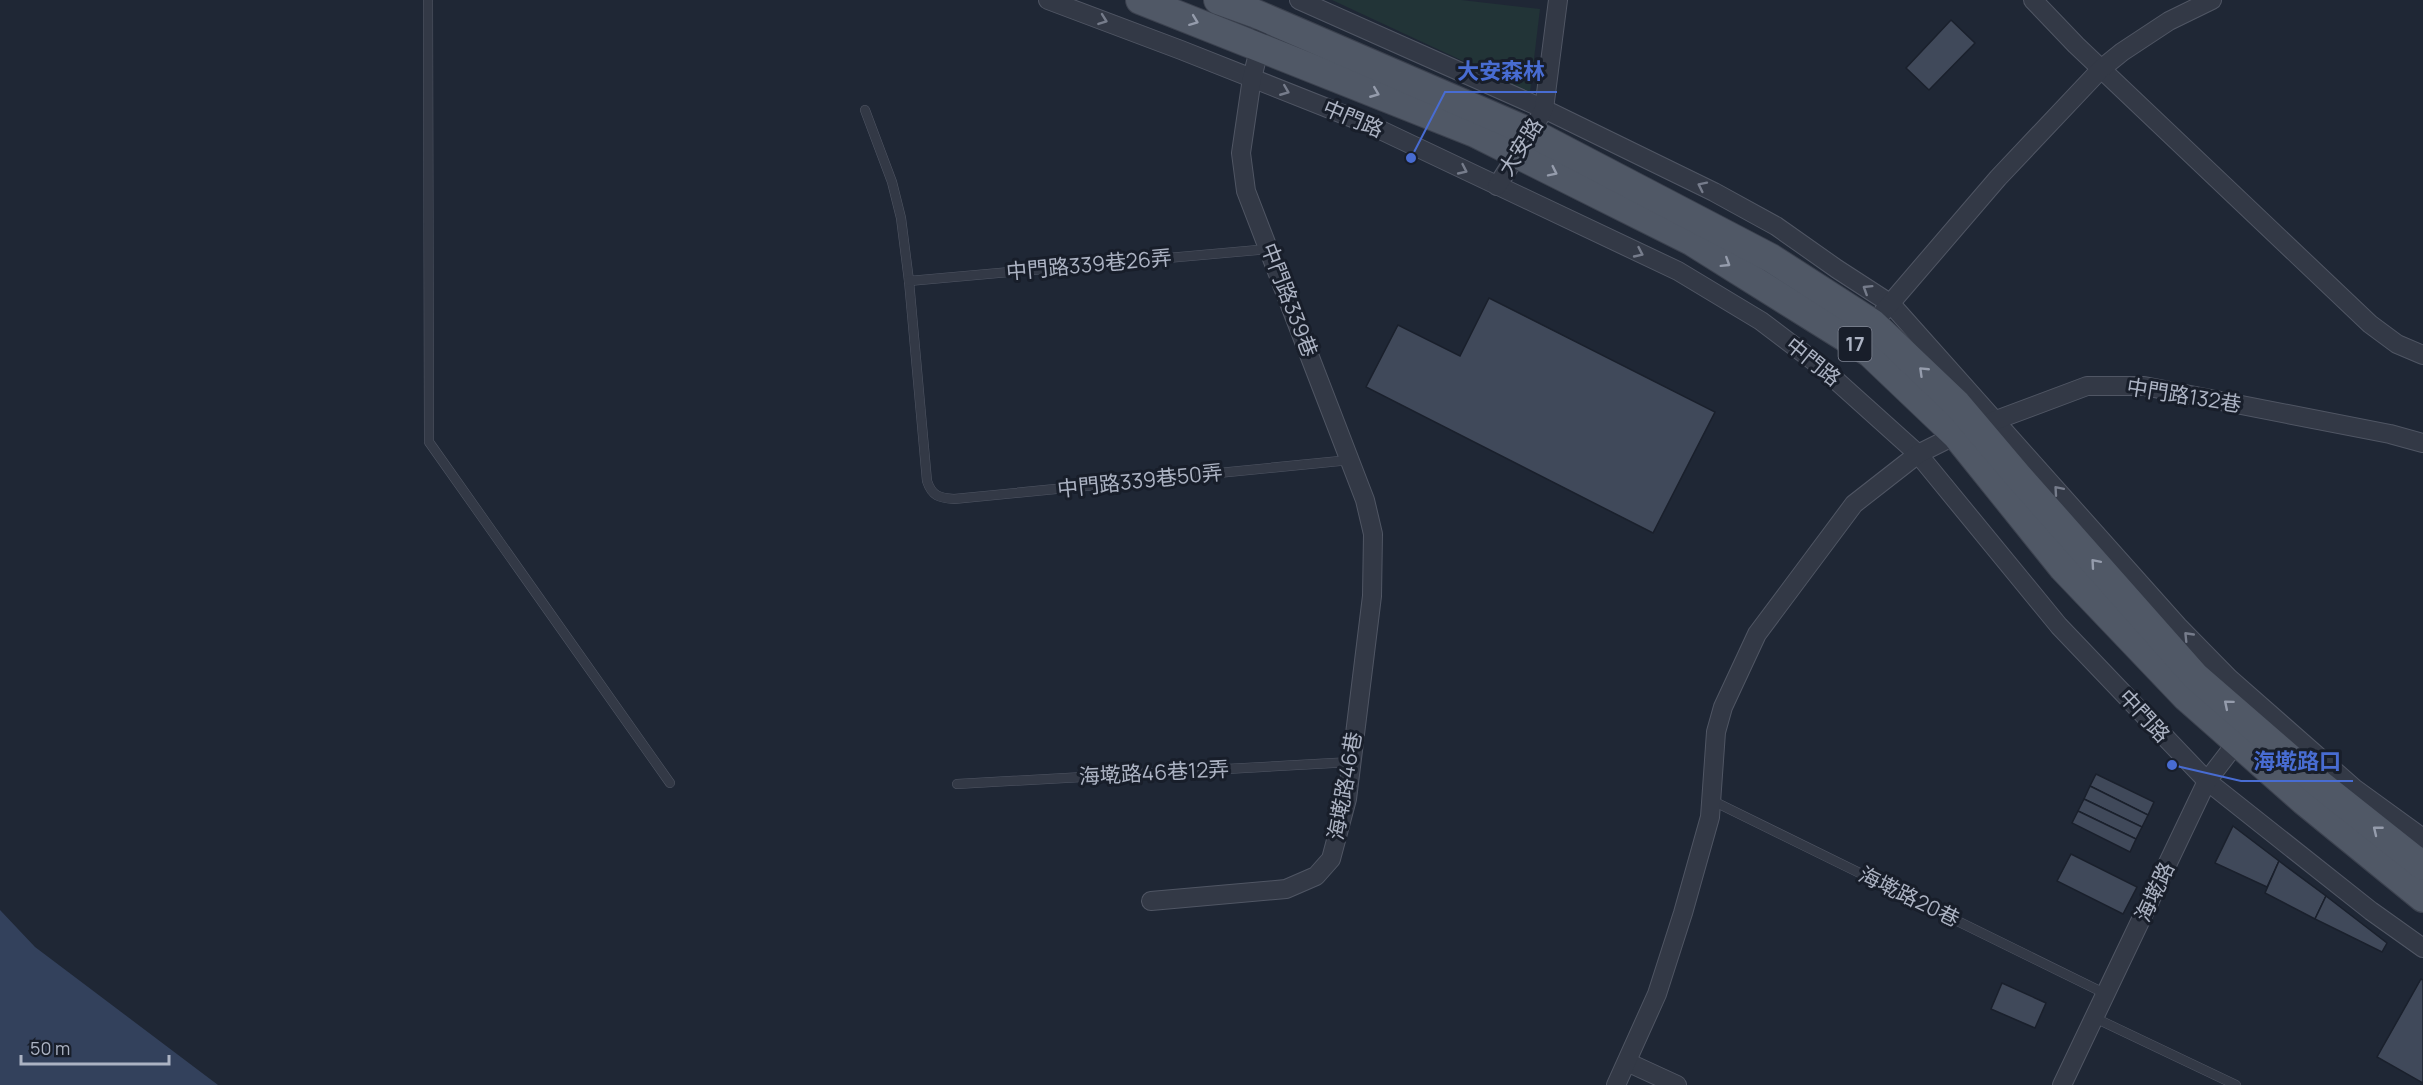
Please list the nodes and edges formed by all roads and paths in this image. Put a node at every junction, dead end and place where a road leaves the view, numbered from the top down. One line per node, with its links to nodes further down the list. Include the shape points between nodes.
1 (428, 0): 28 (lane, via 429,442)
2 (1048, 0): 12 (street, 中門路, one-way to 12)
3 (1140, 0): 10 (main road, 中門路 / 17, one-way to 10)
4 (1218, 0): 9 (main road, 中門路 / 17)
5 (1299, 0): 14 (street, 中門路)
6 (1558, 0): 14 (street, 大安路)
7 (2033, 0): 11 (street)
8 (2212, 0): 11 (street, via 2169,21)
9 (1253, 6): 10 (street, 中門路339巷); 14 (main road, 中門路 / 17)
10 (1260, 46): 12 (street, 中門路339巷); 14 (main road, 中門路 / 17, one-way to 14, via 1475,133)
11 (2101, 69): 18 (street, via 1998,178); 19 (street, via 2370,324 2397,344)
12 (1252, 78): 15 (street, 中門路, one-way to 15, via 1370,125); 16 (street, 中門路339巷, via 1241,153 1246,191)
13 (865, 110): 17 (lane, via 892,182)
14 (1531, 132): 15 (street, 大安路); 18 (main road, 中門路 / 17, one-way to 14); 20 (main road, 中門路 / 17, one-way to 20)
15 (1497, 186): 22 (street, 中門路, one-way to 22, via 1678,271 1761,321 1827,372)
16 (1269, 249): 17 (lane, 中門路339巷26弄); 23 (street, 中門路339巷)
17 (909, 281): 23 (lane, 中門路339巷50弄, via 927,482 930,492 940,498)
18 (1882, 313): 20 (main road, 中門路 / 17, one-way to 18)
19 (2423, 355)
20 (1977, 427): 21 (street, 中門路132巷, via 2087,386 2144,386); 22 (street, 中門路132巷); 25 (street, 中門路, one-way to 20, via 2229,678); 25 (main road, 中門路 / 17, via 2063,568 2186,697)
21 (2423, 443)
22 (1918, 454): 27 (street, 中門路, via 2059,626); 30 (street, 中門路132巷, via 1854,504 1757,634 1723,707 1716,732)
23 (1350, 460): 24 (street, 中門路339巷, via 1372,534)
24 (1372, 596): 26 (street, 海墘路46巷)
25 (2251, 726): 27 (street, 海墘路); 31 (street, 中門路, via 2354,788); 32 (main road, 中門路 / 17, one-way to 25); 33 (main road, 中門路 / 17, via 2304,801)
26 (1351, 762): 29 (lane, 海墘路46巷12弄); 34 (street, 海墘路46巷, via 1347,799 1331,859 1316,876 1286,889)
27 (2207, 781): 35 (street, 中門路); 36 (street, 海墘路)
28 (669, 783)
29 (957, 784)
30 (1711, 800): 36 (lane, 海墘路20巷); 38 (street, 中門路132巷, via 1710,817 1683,913 1657,994)
31 (2423, 838)
32 (2423, 867)
33 (2423, 898)
34 (1151, 901)
35 (2423, 948)
36 (2106, 994): 37 (street, 海墘路)
37 (2095, 1017): 41 (street, 海墘路); 42 (lane)
38 (1627, 1062): 39 (street, 中門路132巷); 40 (street)
39 (1616, 1085)
40 (1677, 1085)
41 (2062, 1085)
42 (2236, 1085)

